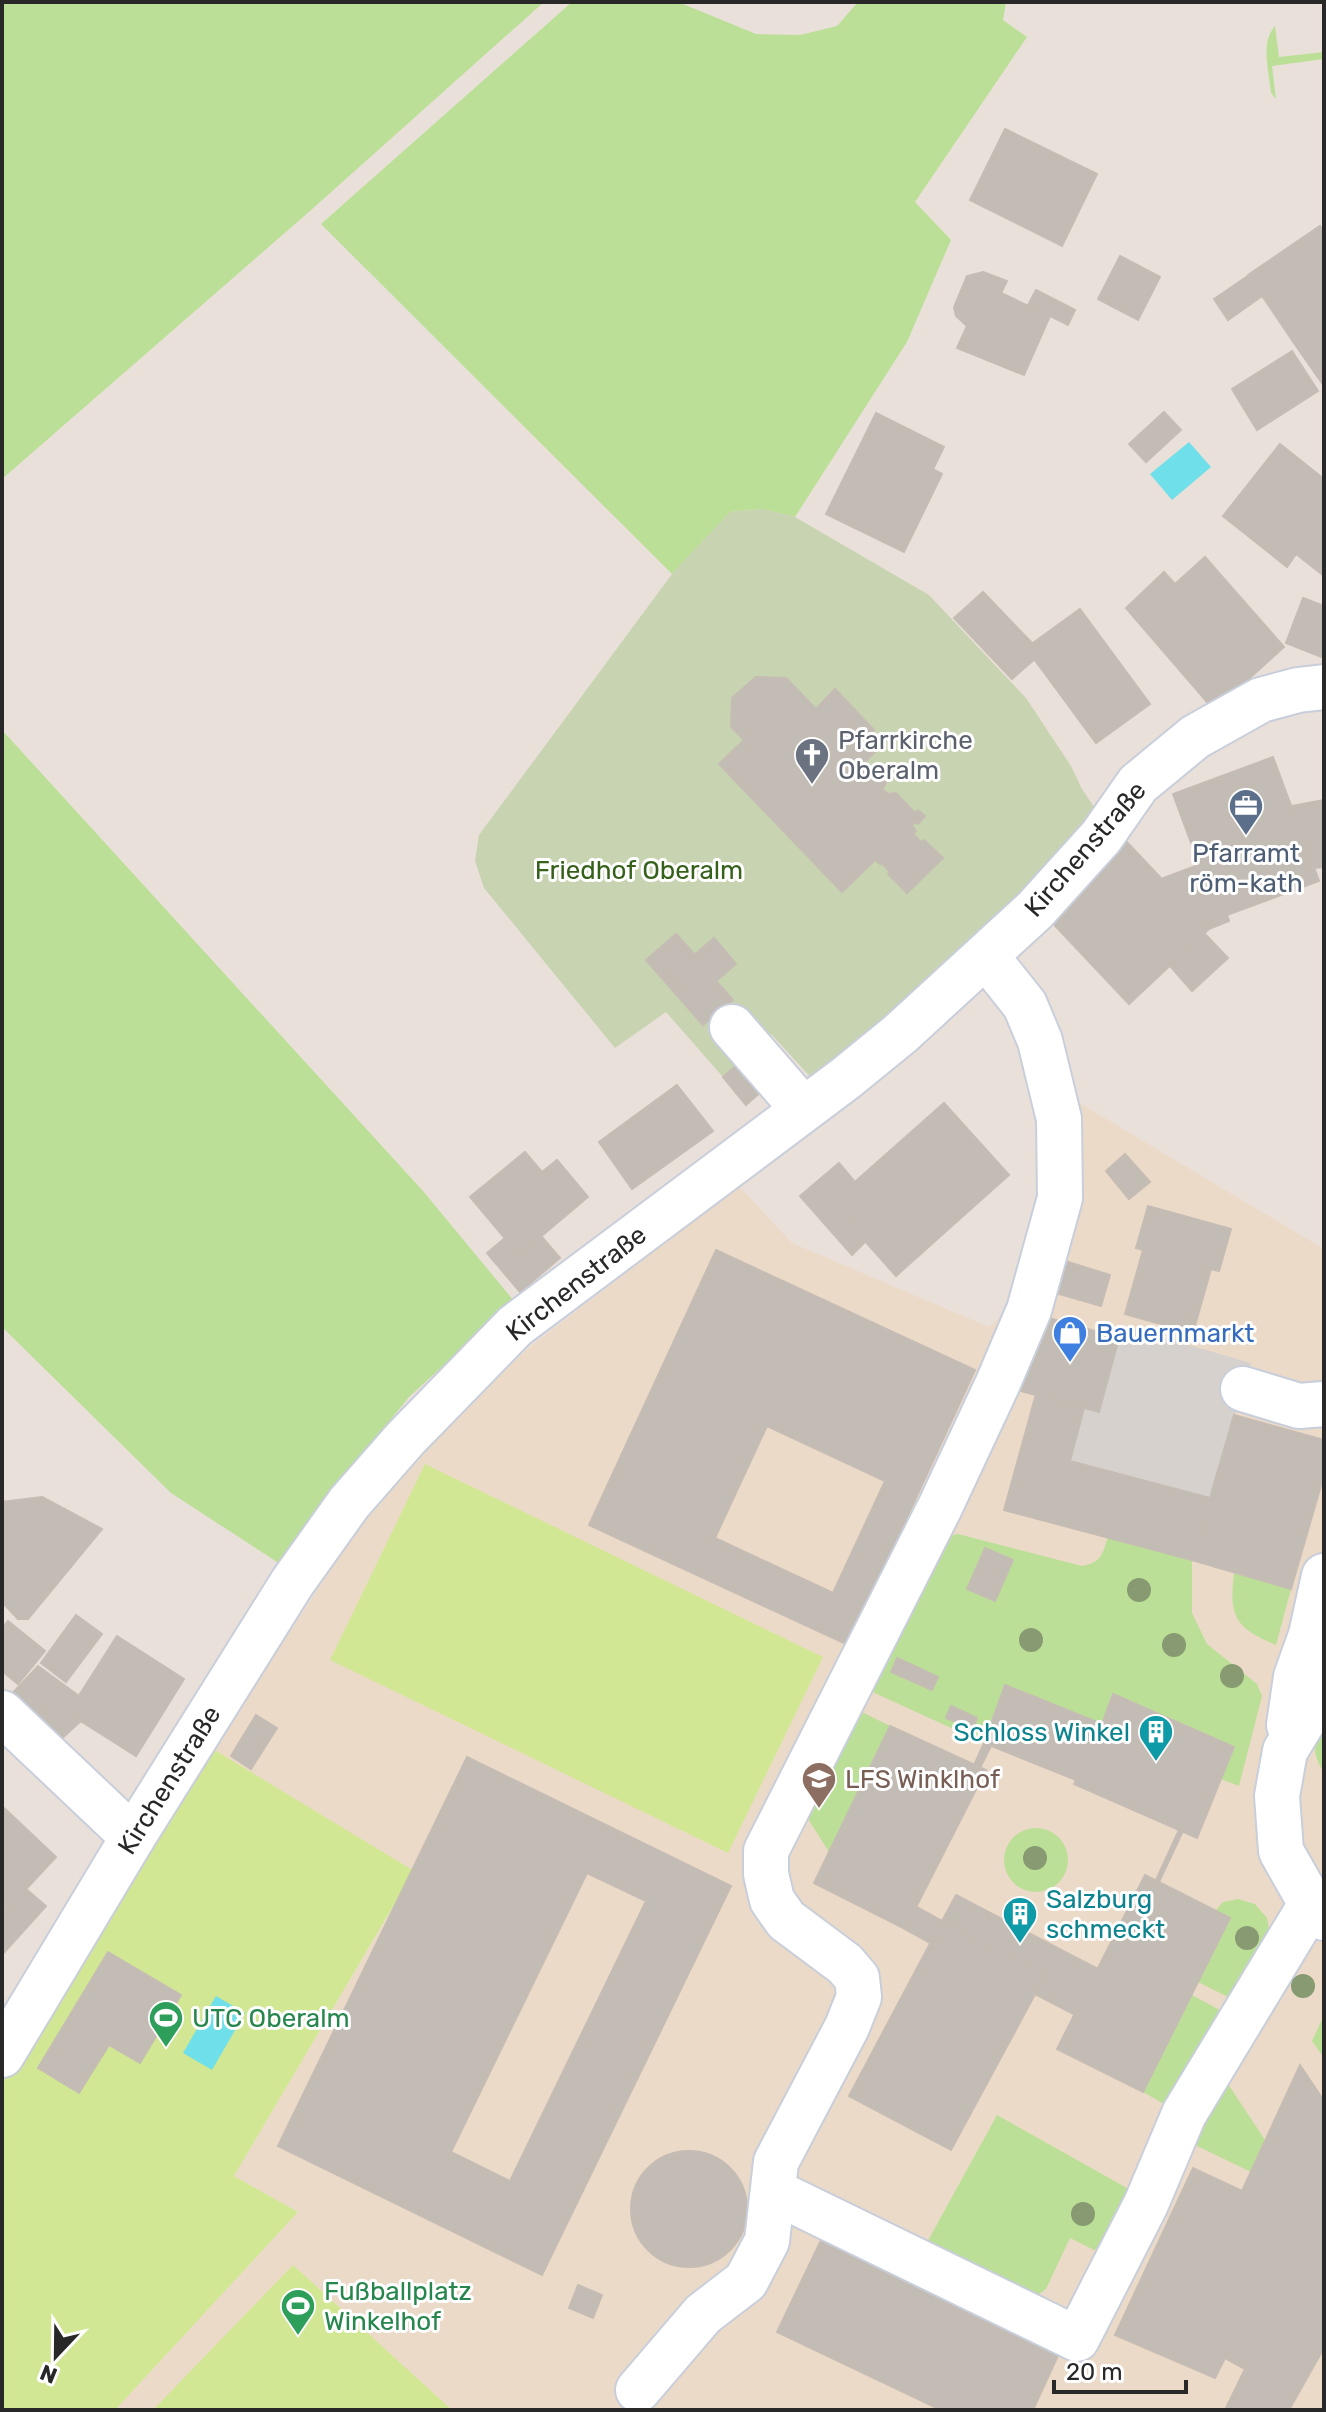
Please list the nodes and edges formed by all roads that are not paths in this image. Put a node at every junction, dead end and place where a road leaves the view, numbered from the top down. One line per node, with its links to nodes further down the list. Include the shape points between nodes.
1 (1324, 687): 2 (street, Kirchenstraße, via 1261,700 1195,737 1138,784 1101,837)
2 (986, 956): 4 (street, Kirchenstraße, via 900,1034); 14 (street, via 1025,1005 1040,1041 1059,1119 1060,1198 1029,1310 998,1383 766,1851 772,1900 786,1920 845,1964 857,1978 859,1997 776,2162)
3 (732, 1027): 4 (street)
4 (803, 1109): 11 (street, Kirchenstraße, via 515,1326 405,1439 349,1503 292,1583)
5 (1243, 1389): 6 (street, via 1299,1406)
6 (1324, 1404)
7 (1324, 1576): 10 (street, via 1296,1677)
8 (1324, 1687): 10 (street)
9 (2, 1713): 11 (street)
10 (1285, 1751): 12 (street, via 1277,1796 1281,1851)
11 (133, 1837): 13 (street, Kirchenstraße)
12 (1317, 1911): 14 (street, via 1184,2114 1146,2204 1077,2339)
13 (2, 2055)
14 (773, 2191): 15 (street, via 767,2241 746,2281 703,2314)
15 (638, 2390)

